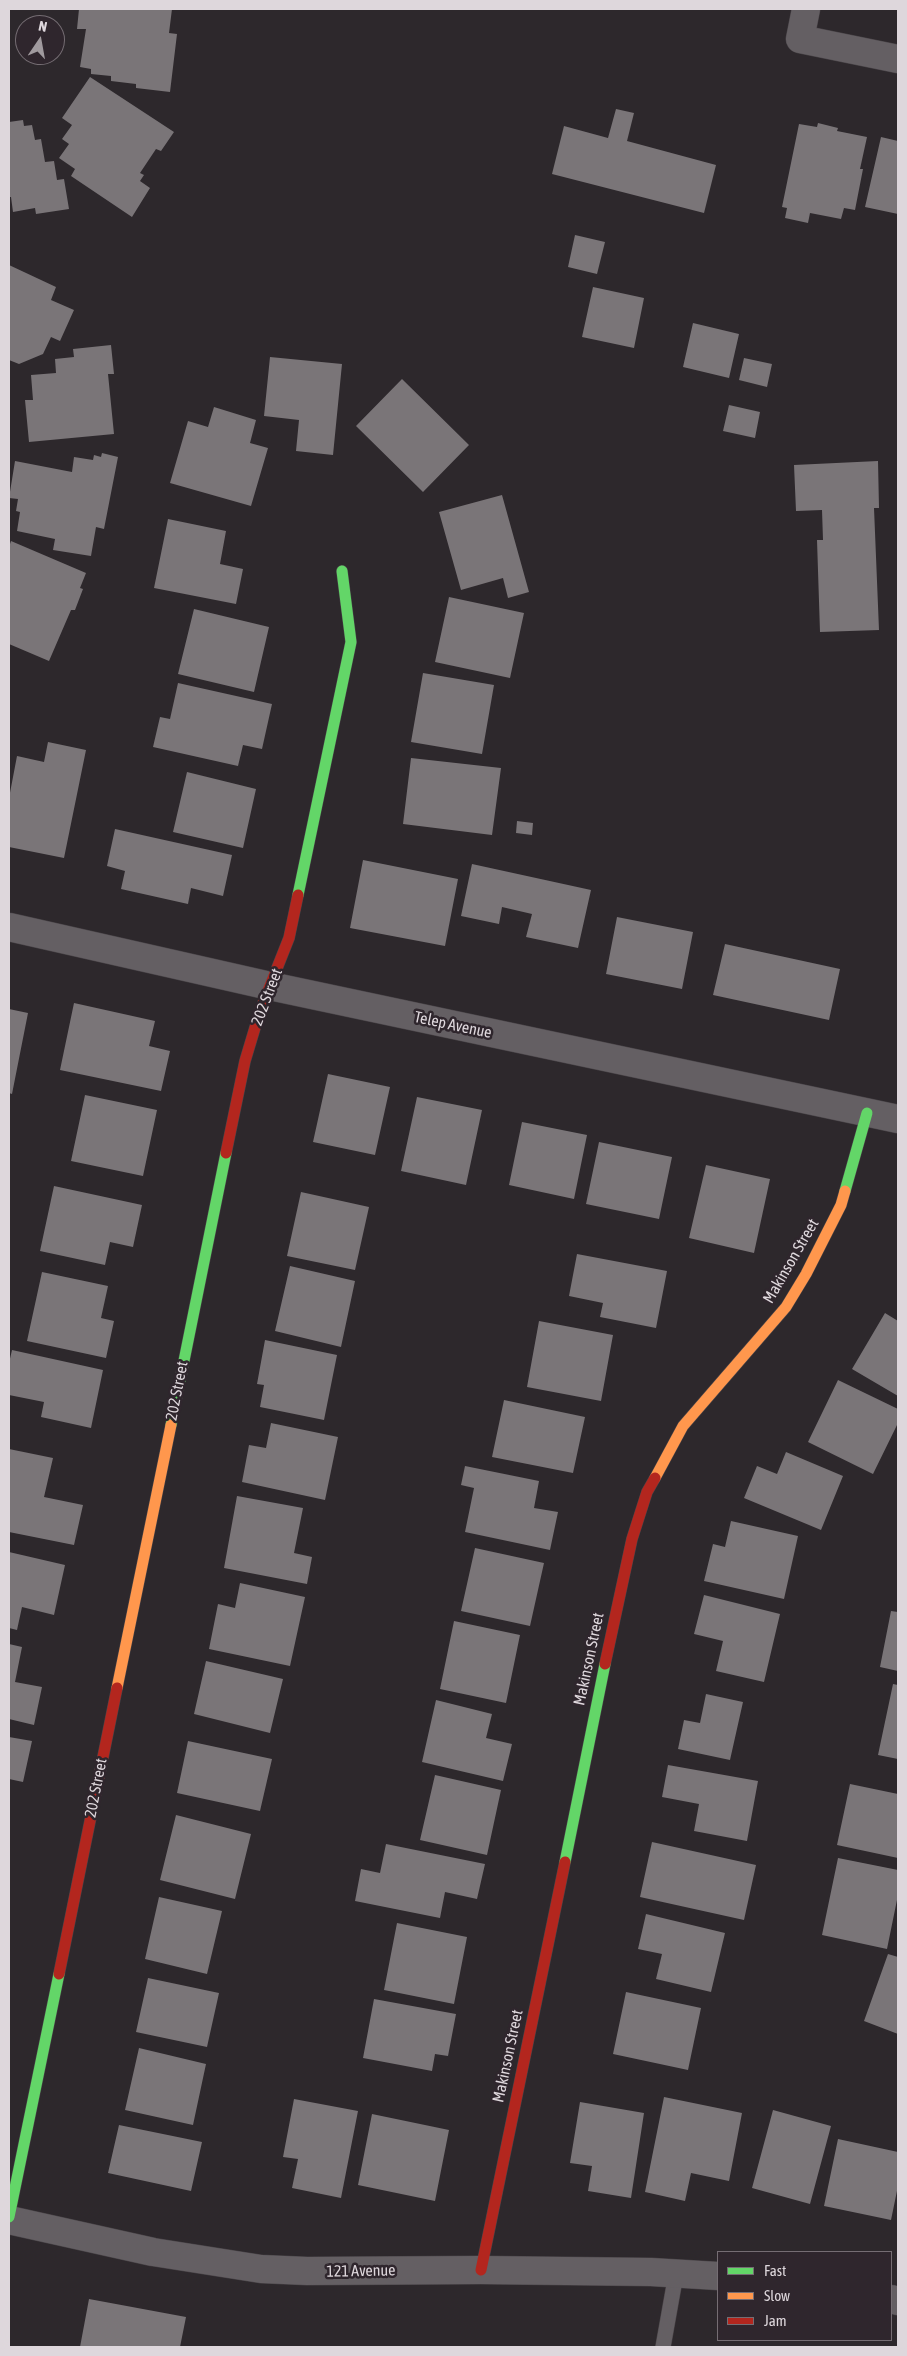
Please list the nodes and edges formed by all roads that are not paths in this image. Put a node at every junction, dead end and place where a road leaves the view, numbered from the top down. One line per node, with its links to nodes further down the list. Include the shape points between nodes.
1 (806, 9): 2 (street, via 800,39)
2 (898, 59)
3 (342, 571): 5 (street, 202 Street, via 351,642 289,938)
4 (9, 927): 5 (street, Telep Avenue)
5 (270, 986): 6 (street, Telep Avenue); 8 (street, 202 Street, via 254,1029 239,1090)
6 (867, 1113): 7 (street, Telep Avenue); 9 (street, Makinson Street, via 841,1205 806,1274 786,1306 683,1426 648,1492 632,1538)
7 (898, 1120)
8 (9, 2219): 9 (street, 121 Avenue, via 153,2252 260,2269)
9 (481, 2270): 10 (street, 121 Avenue)
10 (676, 2274): 11 (street, 121 Avenue); 12 (lane)
11 (717, 2276)
12 (663, 2347)

